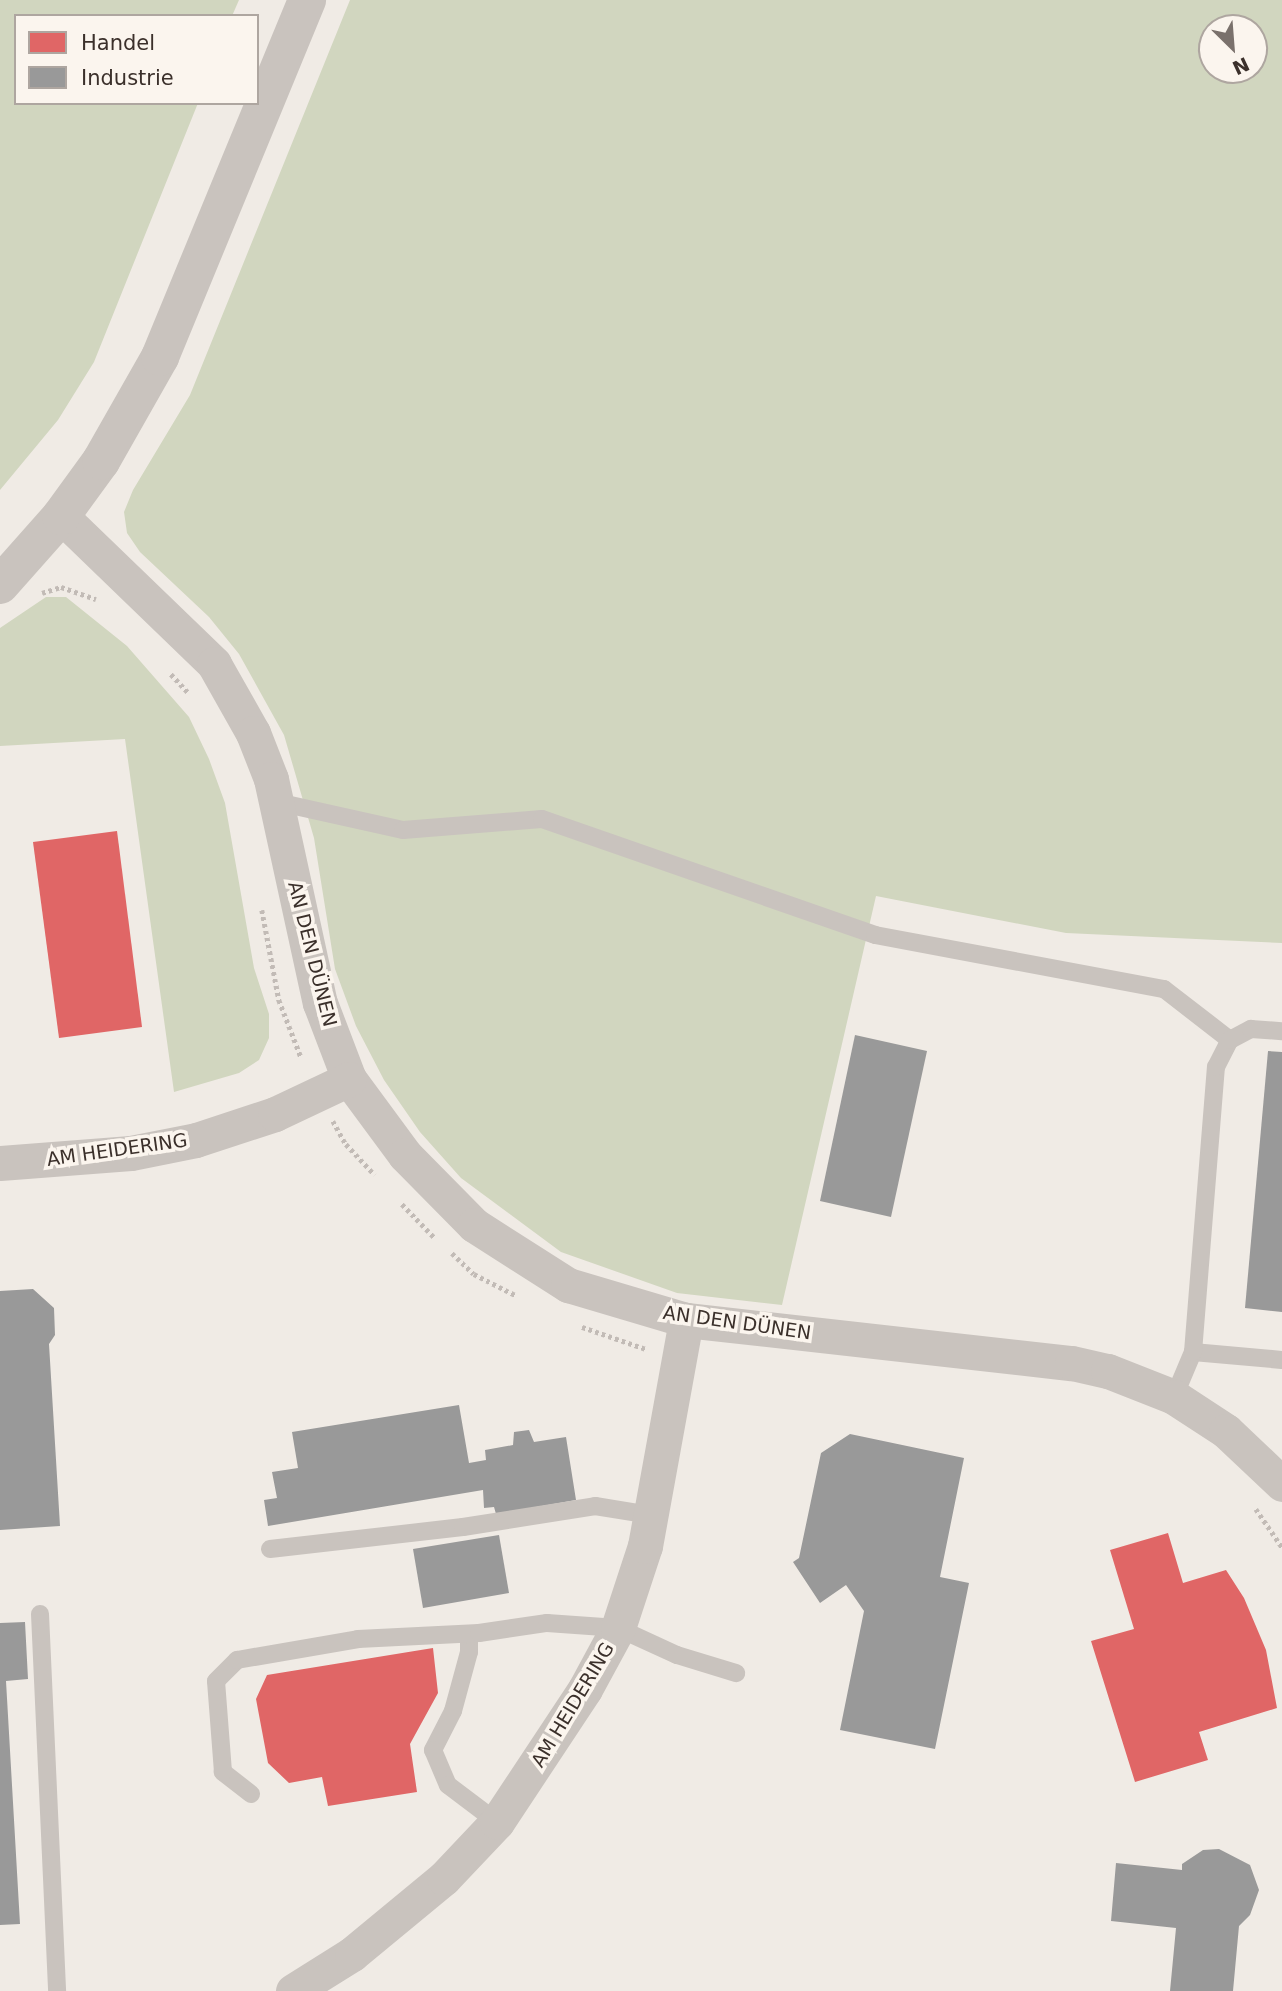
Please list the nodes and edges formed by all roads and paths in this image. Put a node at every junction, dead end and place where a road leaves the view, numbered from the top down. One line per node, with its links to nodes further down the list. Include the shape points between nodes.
1 (307, 0): 2 (street, via 160,357 122,429)
2 (61, 516): 3 (street); 8 (street, AN DEN DÜNEN, via 214,664 253,733)
3 (0, 585)
4 (38, 595): 5 (path, via 61,587)
5 (107, 604)
6 (169, 671): 7 (path)
7 (196, 701)
8 (277, 802): 11 (lane, via 403,830 542,819 875,935 1164,989); 12 (street, AN DEN DÜNEN, via 320,1003)
9 (261, 905): 13 (path, via 279,1000)
10 (1282, 1031): 11 (lane, via 1251,1029)
11 (1230, 1040): 22 (lane, via 1216,1067)
12 (349, 1079): 13 (street, AM HEIDERING); 20 (street, AN DEN DÜNEN, via 405,1155 474,1225 568,1285)
13 (318, 1094): 14 (street, AM HEIDERING, via 275,1114 196,1140 131,1153); 15 (path, via 346,1144)
14 (0, 1163)
15 (383, 1184)
16 (392, 1194): 17 (path)
17 (438, 1240)
18 (447, 1248): 19 (path, via 474,1274)
19 (529, 1302)
20 (686, 1320): 23 (street, AM HEIDERING); 25 (street, AN DEN DÜNEN, via 1072,1363 1108,1371)
21 (575, 1324): 23 (path, via 624,1344)
22 (1193, 1352): 24 (lane); 25 (lane)
23 (679, 1356): 28 (street, AM HEIDERING)
24 (1282, 1360)
25 (1174, 1397): 26 (street, AN DEN DÜNEN, via 1226,1432)
26 (1282, 1484)
27 (1253, 1504): 29 (path)
28 (652, 1515): 30 (lane, via 595,1506 463,1527); 32 (street, AM HEIDERING)
29 (1282, 1547)
30 (270, 1549)
31 (40, 1614): 37 (lane)
32 (618, 1628): 33 (lane, via 547,1623); 34 (lane, via 677,1655); 36 (street, AM HEIDERING, via 548,1749)
33 (469, 1634): 35 (lane, via 358,1639 237,1660 216,1681 223,1772); 36 (lane, via 469,1652 453,1711 433,1750 447,1785)
34 (736, 1673)
35 (251, 1794)
36 (497, 1822): 38 (street, AM HEIDERING, via 397,1920)
37 (57, 1991)
38 (293, 1991)

